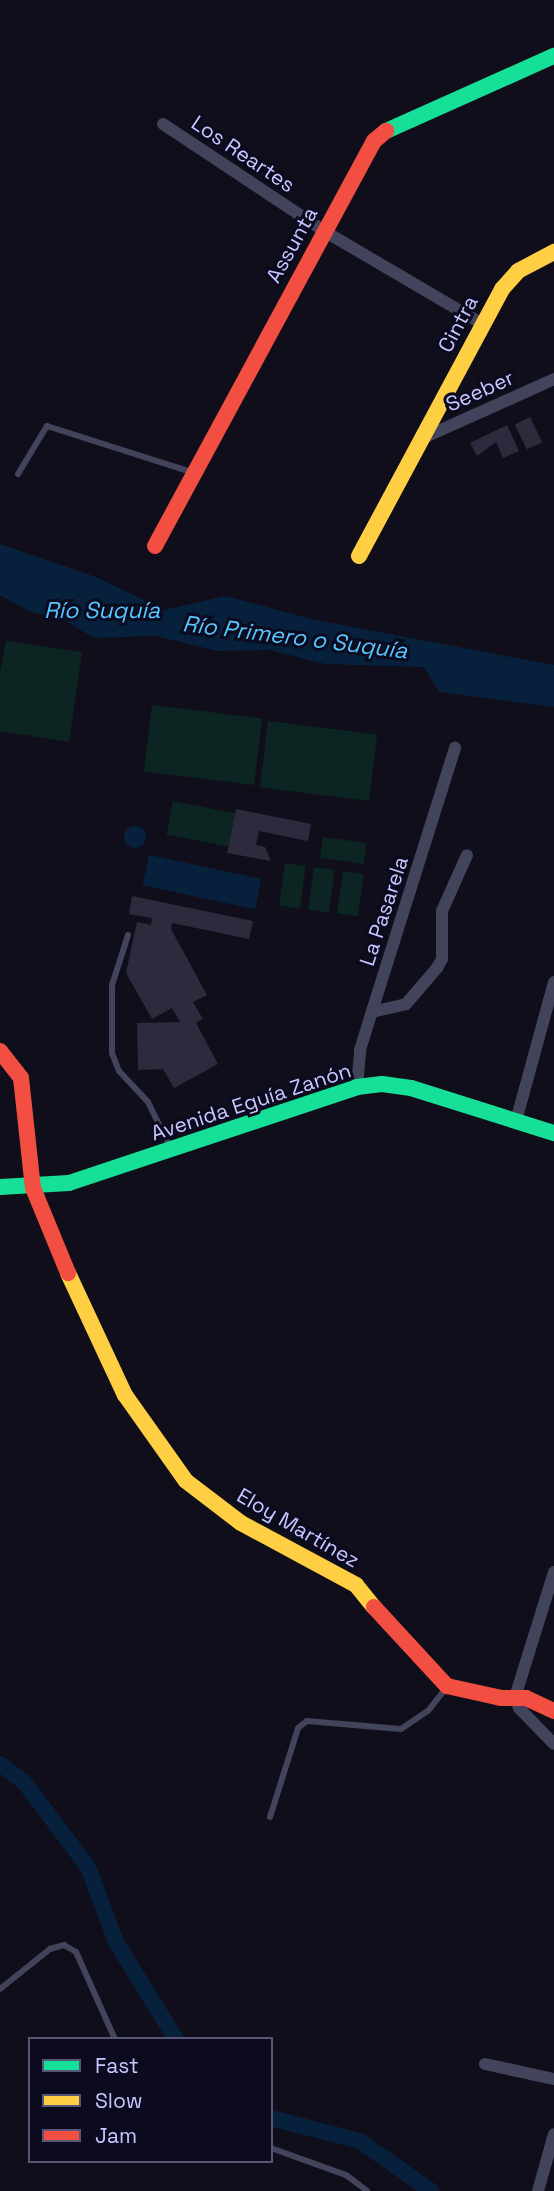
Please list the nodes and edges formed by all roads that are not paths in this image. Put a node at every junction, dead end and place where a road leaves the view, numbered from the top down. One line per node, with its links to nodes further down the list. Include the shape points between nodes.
1 (554, 56): 3 (street, Assunta, via 380,134)
2 (163, 124): 3 (street, Los Reartes)
3 (324, 230): 5 (street, Los Reartes); 8 (street, Assunta)
4 (554, 252): 5 (street, Cintra, via 510,278)
5 (481, 323): 7 (street, Cintra)
6 (554, 379): 7 (street, Seeber)
7 (423, 438): 11 (street, Cintra)
8 (191, 472): 9 (lane, via 47,426); 10 (street, Assunta)
9 (18, 474)
10 (155, 546)
11 (359, 556)
12 (455, 748): 16 (street, La Pasarela)
13 (467, 855): 16 (street, via 442,911 442,959 437,968 406,1004)
14 (128, 935): 21 (lane, via 112,985 112,1053 119,1071 148,1102)
15 (554, 982): 19 (street)
16 (372, 1012): 18 (street, La Pasarela, via 360,1051)
17 (0, 1051): 23 (street, Eloy Martínez, via 24,1089)
18 (357, 1087): 19 (street, Avenida Eguía Zanón, via 411,1088); 21 (street, Avenida Eguía Zanón)
19 (516, 1121): 20 (street, Avenida Eguía Zanón)
20 (554, 1133)
21 (172, 1150): 23 (street, Avenida Eguía Zanón, via 69,1183)
22 (0, 1187): 23 (street, Avenida Eguía Zanón)
23 (33, 1188): 25 (street, Eloy Martínez, via 125,1395 168,1460 186,1481 241,1523 356,1585 406,1646)
24 (554, 1572): 26 (street)
25 (447, 1686): 26 (street); 29 (lane, via 428,1711 401,1729 307,1721 298,1728)
26 (515, 1697): 27 (street); 28 (street, via 519,1708)
27 (554, 1711)
28 (554, 1744)
29 (270, 1817)
30 (0, 1989): 31 (lane, via 50,1949 64,1945 76,1952)
31 (114, 2037)
32 (485, 2064): 33 (street)
33 (554, 2080)
34 (554, 2134): 37 (street)
35 (273, 2149): 36 (lane, via 340,2172)
36 (367, 2191)
37 (538, 2191)

